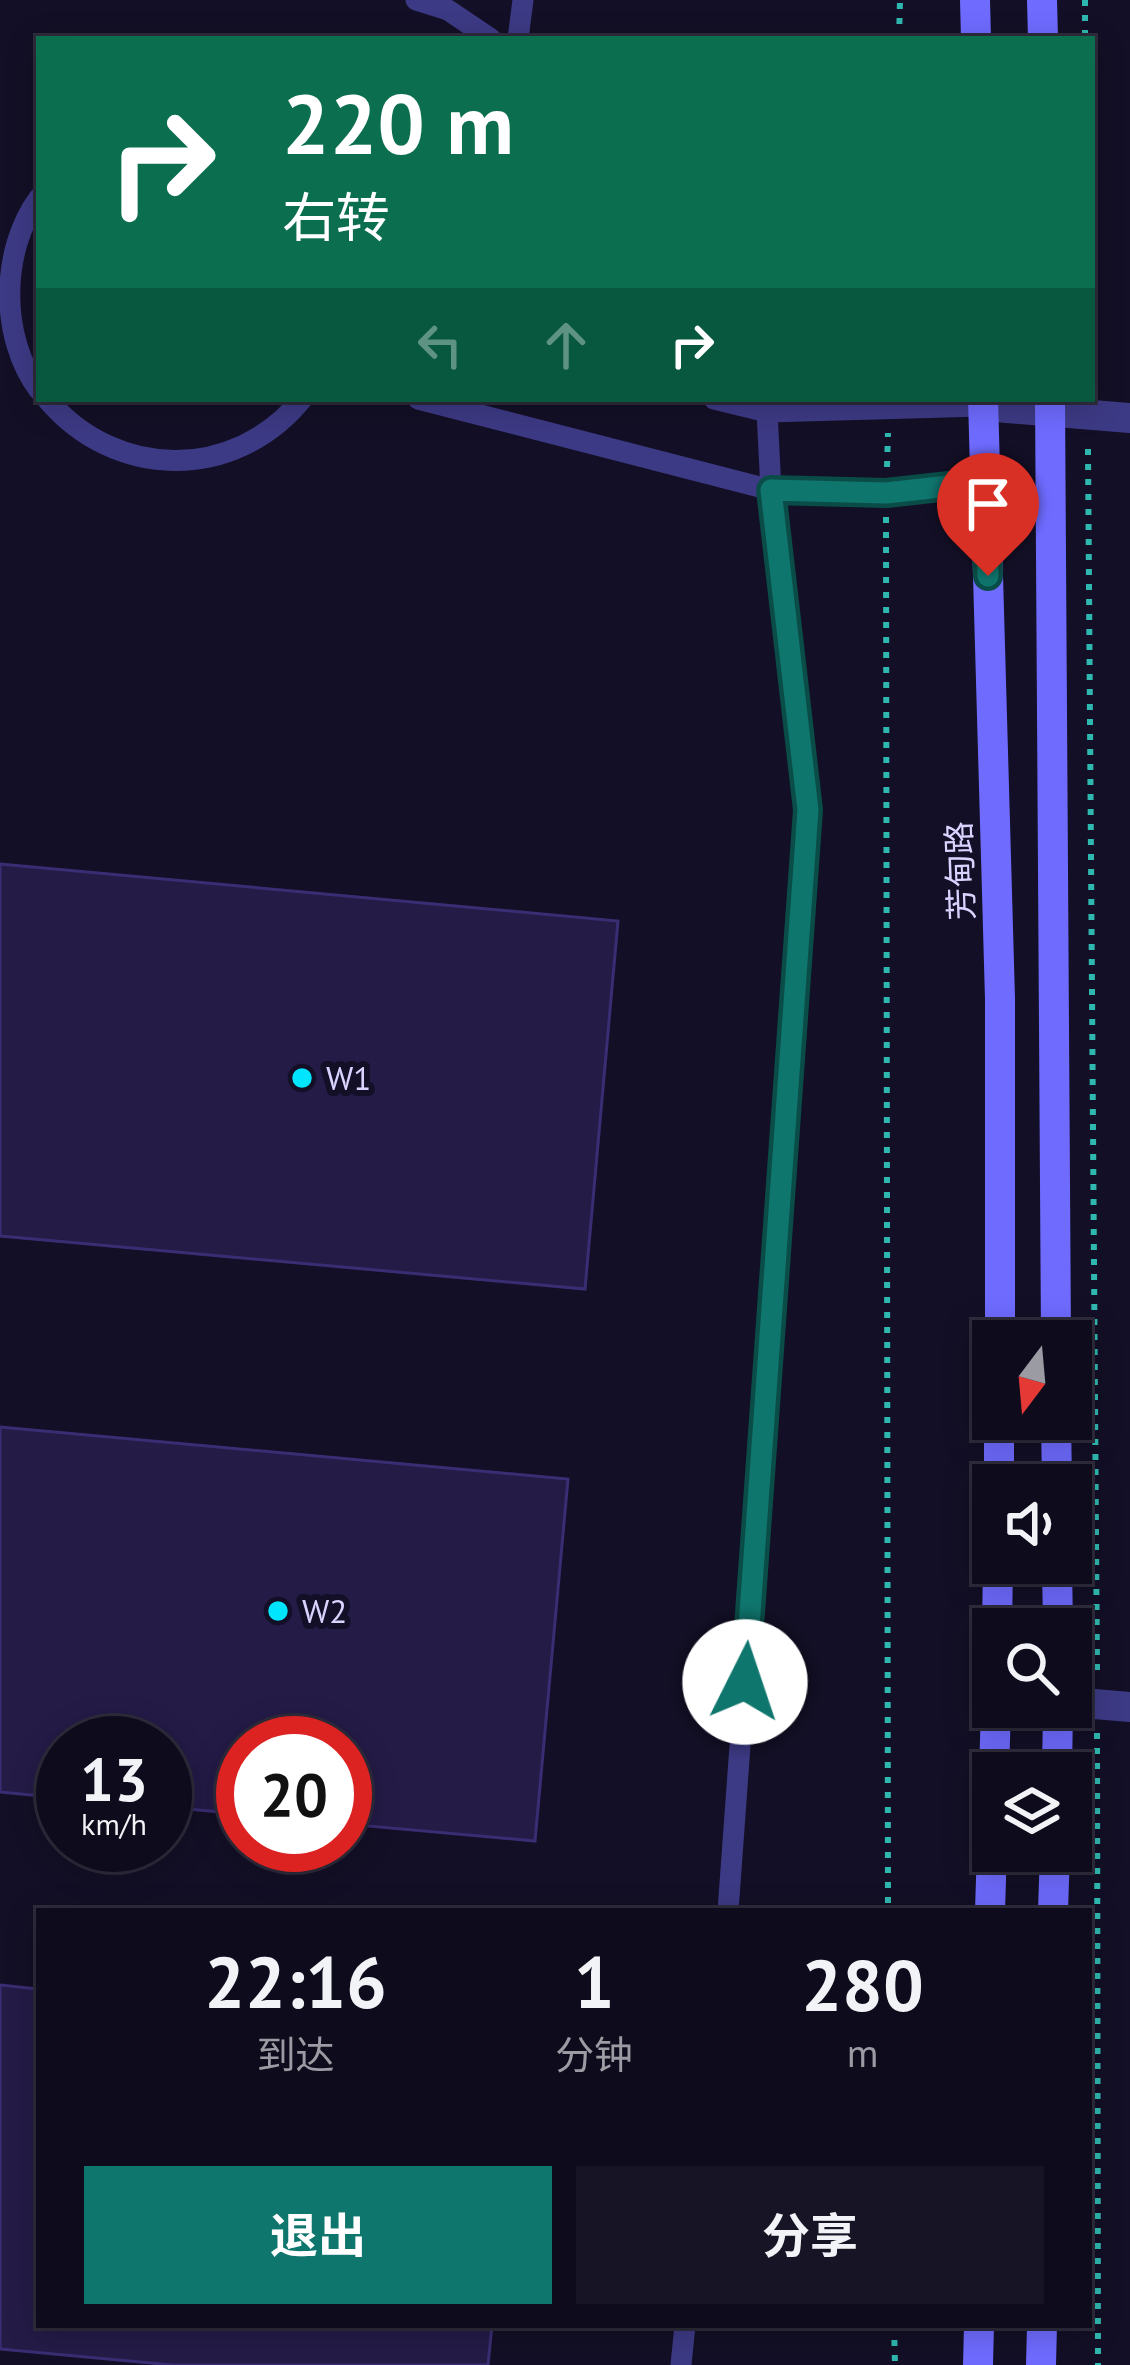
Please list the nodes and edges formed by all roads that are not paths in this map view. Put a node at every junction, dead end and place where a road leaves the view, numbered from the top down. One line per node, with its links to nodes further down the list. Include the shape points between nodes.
1 (416, 0): 5 (lane)
2 (524, 0): 6 (lane)
3 (975, 0): 7 (main road)
4 (1042, 0): 8 (main road)
5 (486, 36)
6 (518, 36)
7 (976, 36)
8 (1043, 36)
9 (36, 202): 10 (lane, via 22,222 6,305)
10 (36, 385)
11 (50, 402): 12 (lane, via 103,446 159,461 200,460 255,441)
12 (300, 402)
13 (430, 402): 19 (lane)
14 (983, 402): 15 (lane); 16 (street); 18 (main road, 芳甸路)
15 (764, 405): 19 (lane)
16 (1050, 405): 17 (street); 21 (main road)
17 (1130, 418)
18 (985, 482): 19 (lane, via 886,493); 20 (main road, 芳甸路)
19 (771, 490): 26 (lane, via 808,810)
20 (1000, 1320)
21 (1056, 1320)
22 (1092, 1703): 23 (street)
23 (1130, 1707)
24 (991, 1872): 27 (main road)
25 (1054, 1872): 28 (main road)
26 (728, 1908)
27 (990, 1908)
28 (1053, 1908)
29 (686, 2328): 32 (lane)
30 (979, 2328): 33 (main road)
31 (1042, 2328): 34 (main road)
32 (681, 2365)
33 (978, 2365)
34 (1041, 2365)

